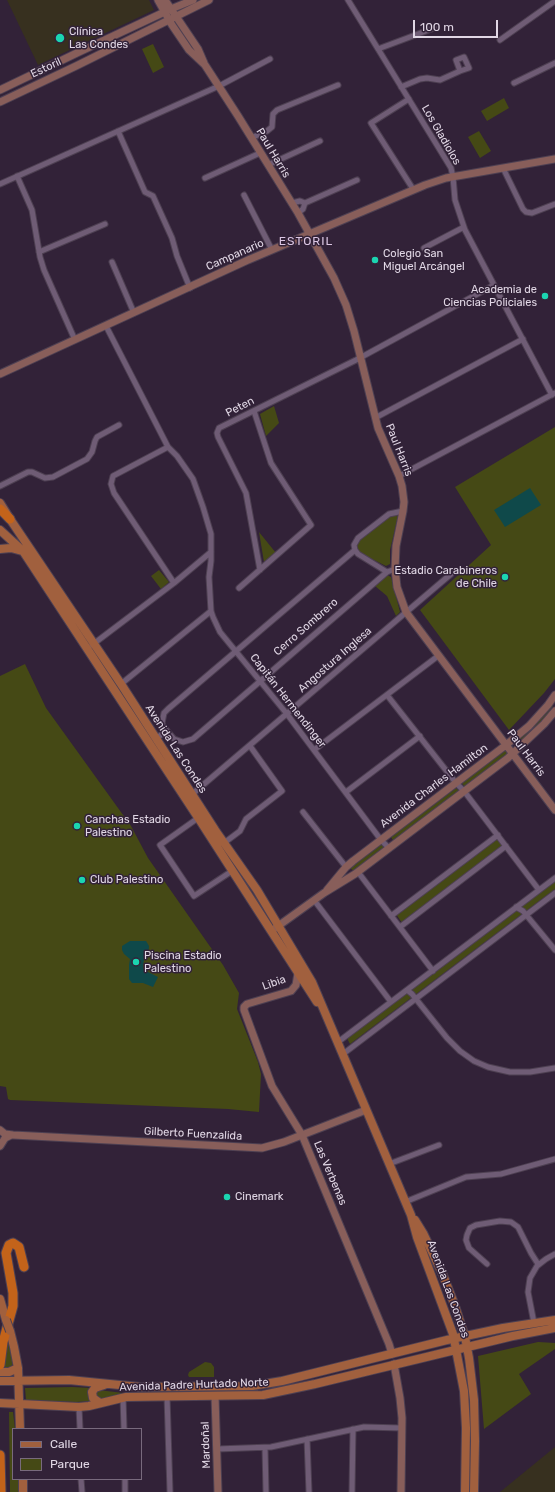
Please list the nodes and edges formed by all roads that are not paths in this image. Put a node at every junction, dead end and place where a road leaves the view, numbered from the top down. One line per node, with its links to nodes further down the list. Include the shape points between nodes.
1 (158, 0): 7 (street, Paul Harris)
2 (165, 0): 7 (street, Paul Harris)
3 (193, 0): 7 (street, Estoril)
4 (209, 0): 8 (street, Estoril)
5 (348, 0): 11 (street, Los Gladiolos)
6 (555, 1): 10 (street)
7 (168, 10): 8 (street, Paul Harris); 19 (street, Estoril)
8 (172, 18): 17 (street, Paul Harris, via 189,50 205,65); 21 (street, Estoril)
9 (434, 28): 11 (street)
10 (500, 40)
11 (378, 49): 18 (street, Los Gladiolos)
12 (270, 60): 17 (street)
13 (555, 63): 15 (street)
14 (460, 71): 18 (street, via 440,80 420,79)
15 (514, 83)
16 (338, 85): 23 (street, via 276,110 273,114 272,127)
17 (219, 86): 22 (street); 23 (street, Paul Harris)
18 (401, 87): 20 (street, Los Gladiolos)
19 (0, 90)
20 (409, 99): 30 (street, Los Gladiolos, via 451,168); 34 (street, via 371,123)
21 (0, 102)
22 (118, 131): 29 (street); 48 (street, via 143,189 153,196)
23 (251, 138): 25 (street, Paul Harris)
24 (320, 141): 27 (street)
25 (260, 153): 27 (street, Paul Harris); 31 (street)
26 (555, 159): 28 (street, Campanario)
27 (268, 165): 36 (street, Paul Harris)
28 (502, 168): 30 (street, Campanario); 38 (street, via 526,212 532,213)
29 (17, 176): 33 (street); 45 (street, via 32,210)
30 (453, 177): 34 (street, Campanario); 41 (street, Los Gladiolos, via 455,200)
31 (204, 178)
32 (357, 180): 37 (street)
33 (0, 184)
34 (414, 189): 42 (street, Campanario)
35 (244, 195): 44 (street)
36 (292, 203): 37 (street); 39 (street, Paul Harris)
37 (305, 203): 39 (street)
38 (555, 204)
39 (298, 213): 42 (street, Paul Harris)
40 (105, 224): 45 (street)
41 (464, 228): 43 (street); 47 (street, Los Gladiolos)
42 (309, 235): 44 (street, Campanario); 53 (street, Paul Harris, via 341,294)
43 (424, 248)
44 (272, 250): 48 (street, Campanario)
45 (39, 252): 52 (street, via 44,270)
46 (112, 262): 49 (street)
47 (494, 285): 51 (street, Los Gladiolos); 53 (street, Peten)
48 (190, 288): 49 (street, Campanario)
49 (134, 313): 50 (street, Campanario)
50 (106, 326): 52 (street, Campanario); 59 (street, Capitán Hermendinger)
51 (523, 339): 55 (street, Los Gladiolos); 57 (street)
52 (76, 340): 54 (street, Campanario)
53 (361, 357): 56 (street, Peten); 57 (street, Paul Harris)
54 (0, 374)
55 (553, 394): 60 (street)
56 (254, 411): 72 (street, Peten, via 221,427 217,433 246,493); 72 (street, via 271,463 311,524)
57 (375, 418): 60 (street, Paul Harris, via 381,438)
58 (119, 425): 61 (street, via 97,437 87,459 53,477 45,478 28,472)
59 (168, 447): 70 (street, Capitán Hermendinger, via 193,479 211,534); 75 (street, via 113,476 111,484 114,493)
60 (399, 476): 64 (street, Paul Harris)
61 (0, 486)
62 (0, 502): 65 (main road, Avenida Las Condes)
63 (0, 509): 65 (highway)
64 (403, 511): 68 (street, via 389,514 358,538 354,545); 71 (street, Paul Harris, via 396,546)
65 (10, 519): 79 (main road, Avenida Las Condes)
66 (0, 530): 69 (main road, Avenida Las Condes)
67 (0, 550): 69 (main road, via 11,548)
68 (355, 550): 73 (street); 81 (street)
69 (23, 551): 80 (main road, Avenida Las Condes)
70 (211, 552): 75 (street); 77 (street, Capitán Hermendinger)
71 (395, 569): 73 (street, Cerro Sombrero); 78 (street, Paul Harris, via 397,587)
72 (260, 570): 76 (street)
73 (387, 572): 83 (street, Cerro Sombrero)
74 (451, 574): 78 (street, Angostura Inglesa)
75 (174, 583): 79 (street)
76 (239, 588)
77 (211, 611): 81 (street, Capitán Hermendinger, via 220,632); 84 (street)
78 (406, 612): 82 (street, Paul Harris); 88 (street, Angostura Inglesa)
79 (95, 644): 80 (street); 84 (main road, Avenida Las Condes)
80 (87, 648): 99 (main road, Avenida Las Condes)
81 (236, 652): 83 (street, Capitán Hermendinger); 89 (street, via 166,710 162,723)
82 (438, 656): 85 (street); 92 (street, Paul Harris)
83 (260, 680): 88 (street, Capitán Hermendinger); 89 (street, Cerro Sombrero, via 190,741 177,741)
84 (121, 684): 91 (main road, Avenida Las Condes)
85 (387, 695): 90 (street); 94 (street)
86 (555, 696): 92 (street, Avenida Charles Hamilton, via 534,720)
87 (555, 711): 95 (street, Avenida Charles Hamilton)
88 (287, 714): 93 (street, Angostura Inglesa); 94 (street, Capitán Hermendinger)
89 (166, 731): 91 (street)
90 (420, 736): 96 (street); 98 (street)
91 (157, 738): 99 (main road, Avenida Las Condes)
92 (506, 745): 95 (street, Paul Harris); 96 (street, Avenida Charles Hamilton)
93 (250, 746): 99 (street, Angostura Inglesa); 105 (street, via 282,791 246,819 240,831)
94 (314, 750): 98 (street, Capitán Hermendinger)
95 (513, 754): 97 (street, Avenida Charles Hamilton); 100 (street, Paul Harris)
96 (456, 782): 97 (street); 104 (street, Avenida Charles Hamilton)
97 (464, 791): 103 (street); 107 (street, Avenida Charles Hamilton)
98 (346, 792): 104 (street, Capitán Hermendinger)
99 (189, 797): 102 (main road, Avenida Las Condes); 105 (main road, Avenida Las Condes)
100 (555, 810)
101 (303, 812): 108 (street)
102 (198, 818): 109 (main road, Avenida Las Condes); 109 (street, via 160,845 194,896)
103 (498, 835): 106 (street); 118 (street)
104 (381, 840): 107 (street, Capitán Hermendinger); 108 (street, Avenida Charles Hamilton)
105 (224, 843): 119 (main road, Avenida Las Condes)
106 (506, 846): 112 (street); 120 (street)
107 (389, 848): 110 (street, Avenida Charles Hamilton)
108 (346, 867): 110 (street, via 350,872); 113 (street, Avenida Charles Hamilton)
109 (232, 871): 121 (main road, Avenida Las Condes)
110 (356, 873): 113 (street, Avenida Charles Hamilton); 118 (street)
111 (555, 878): 112 (street)
112 (540, 890): 116 (street)
113 (324, 893): 115 (street, Avenida Charles Hamilton)
114 (555, 893): 117 (street)
115 (314, 900): 119 (street, Avenida Charles Hamilton); 127 (street)
116 (516, 907): 117 (street); 123 (street)
117 (526, 915): 122 (street); 126 (street)
118 (391, 916): 120 (street)
119 (279, 926): 121 (street, Avenida Charles Hamilton); 129 (main road, Avenida Las Condes, via 310,977)
120 (400, 927): 123 (street)
121 (270, 931): 124 (main road, Avenida Las Condes)
122 (555, 950)
123 (433, 971): 125 (street)
124 (298, 973): 128 (street, Libia, via 296,985 291,991); 129 (main road, Avenida Las Condes)
125 (407, 990): 126 (street); 127 (street)
126 (415, 999): 131 (street); 132 (street, via 453,1045 481,1064 510,1072)
127 (391, 1002): 130 (street)
128 (247, 1004): 136 (street, Las Verbenas, via 244,1012 269,1080)
129 (324, 1013): 130 (main road, Avenida Las Condes)
130 (338, 1042): 131 (main road, Avenida Las Condes)
131 (343, 1054): 133 (main road, Avenida Las Condes)
132 (555, 1068)
133 (366, 1110): 136 (street, Gilberto Fuenzalida); 140 (main road, Avenida Las Condes)
134 (0, 1130): 135 (street, Gilberto Fuenzalida)
135 (11, 1135): 136 (street, Gilberto Fuenzalida, via 254,1149 269,1147); 138 (street, via 5,1138)
136 (302, 1135): 155 (street, Las Verbenas)
137 (439, 1145): 140 (street)
138 (0, 1146)
139 (555, 1159): 141 (street, via 501,1174 466,1177)
140 (389, 1164): 141 (main road, Avenida Las Condes)
141 (406, 1202): 142 (main road, Avenida Las Condes)
142 (411, 1215): 151 (main road, Avenida Las Condes, via 423,1233 443,1275); 152 (main road, Avenida Las Condes)
143 (555, 1254): 145 (street)
144 (486, 1264): 145 (street, via 469,1248 467,1234 470,1228 476,1225 500,1221 511,1222 518,1227)
145 (538, 1264): 149 (street, via 532,1273 528,1288)
146 (24, 1267): 157 (highway, via 19,1247 13,1243 9,1245 6,1256 13,1306 3,1342)
147 (0, 1299): 158 (main road, bridge, via 14,1347)
148 (555, 1320): 149 (main road, Avenida Padre Hurtado Norte)
149 (534, 1323): 151 (main road, Avenida Padre Hurtado Norte)
150 (555, 1328): 153 (main road, Avenida Padre Hurtado Norte)
151 (465, 1337): 152 (main road, Avenida Padre Hurtado Norte); 153 (main road, Avenida Las Condes)
152 (454, 1339): 154 (main road, Avenida Las Condes); 155 (main road, Avenida Padre Hurtado Norte)
153 (467, 1347): 154 (main road, Avenida Padre Hurtado Norte); 195 (main road, Avenida Las Condes, via 475,1420)
154 (457, 1349): 156 (main road, Avenida Padre Hurtado Norte); 194 (main road, Avenida Las Condes, via 464,1391)
155 (392, 1354): 159 (main road, Avenida Padre Hurtado Norte)
156 (394, 1364): 164 (main road, Avenida Padre Hurtado Norte); 175 (street)
157 (0, 1365)
158 (14, 1370): 160 (main road); 162 (main road)
159 (322, 1371): 163 (main road, Avenida Padre Hurtado Norte, via 282,1381 246,1386 140,1387); 164 (main road)
160 (0, 1372)
161 (0, 1381): 162 (main road, Avenida Padre Hurtado Norte)
162 (15, 1381): 163 (main road, Avenida Padre Hurtado Norte, via 69,1380); 170 (main road)
163 (109, 1384): 169 (main road, via 92,1390 92,1397)
164 (314, 1384): 166 (main road, Avenida Padre Hurtado Norte, via 263,1395)
165 (167, 1396): 166 (main road, Avenida Padre Hurtado Norte); 167 (main road, Avenida Padre Hurtado Norte); 188 (street)
166 (215, 1396): 179 (street, Mardoñal)
167 (123, 1397): 169 (main road, Avenida Padre Hurtado Norte); 174 (street)
168 (0, 1403): 170 (main road, Avenida Padre Hurtado Norte)
169 (100, 1403): 171 (main road, Avenida Padre Hurtado Norte)
170 (17, 1404): 171 (main road, Avenida Padre Hurtado Norte); 172 (main road)
171 (79, 1407): 173 (street)
172 (20, 1428)
173 (80, 1428)
174 (124, 1428)
175 (402, 1428): 176 (street, via 370,1426); 193 (street)
176 (353, 1429): 177 (street); 192 (street)
177 (307, 1439): 178 (street); 191 (street)
178 (265, 1448): 179 (street); 190 (street)
179 (217, 1449): 189 (street, Mardoñal)
180 (0, 1455): 184 (highway)
181 (23, 1480): 185 (main road)
182 (81, 1480): 186 (street)
183 (125, 1480): 187 (street)
184 (1, 1492)
185 (23, 1492)
186 (82, 1492)
187 (126, 1492)
188 (170, 1492)
189 (218, 1492)
190 (266, 1492)
191 (309, 1492)
192 (352, 1492)
193 (401, 1492)
194 (465, 1492)
195 (474, 1492)

